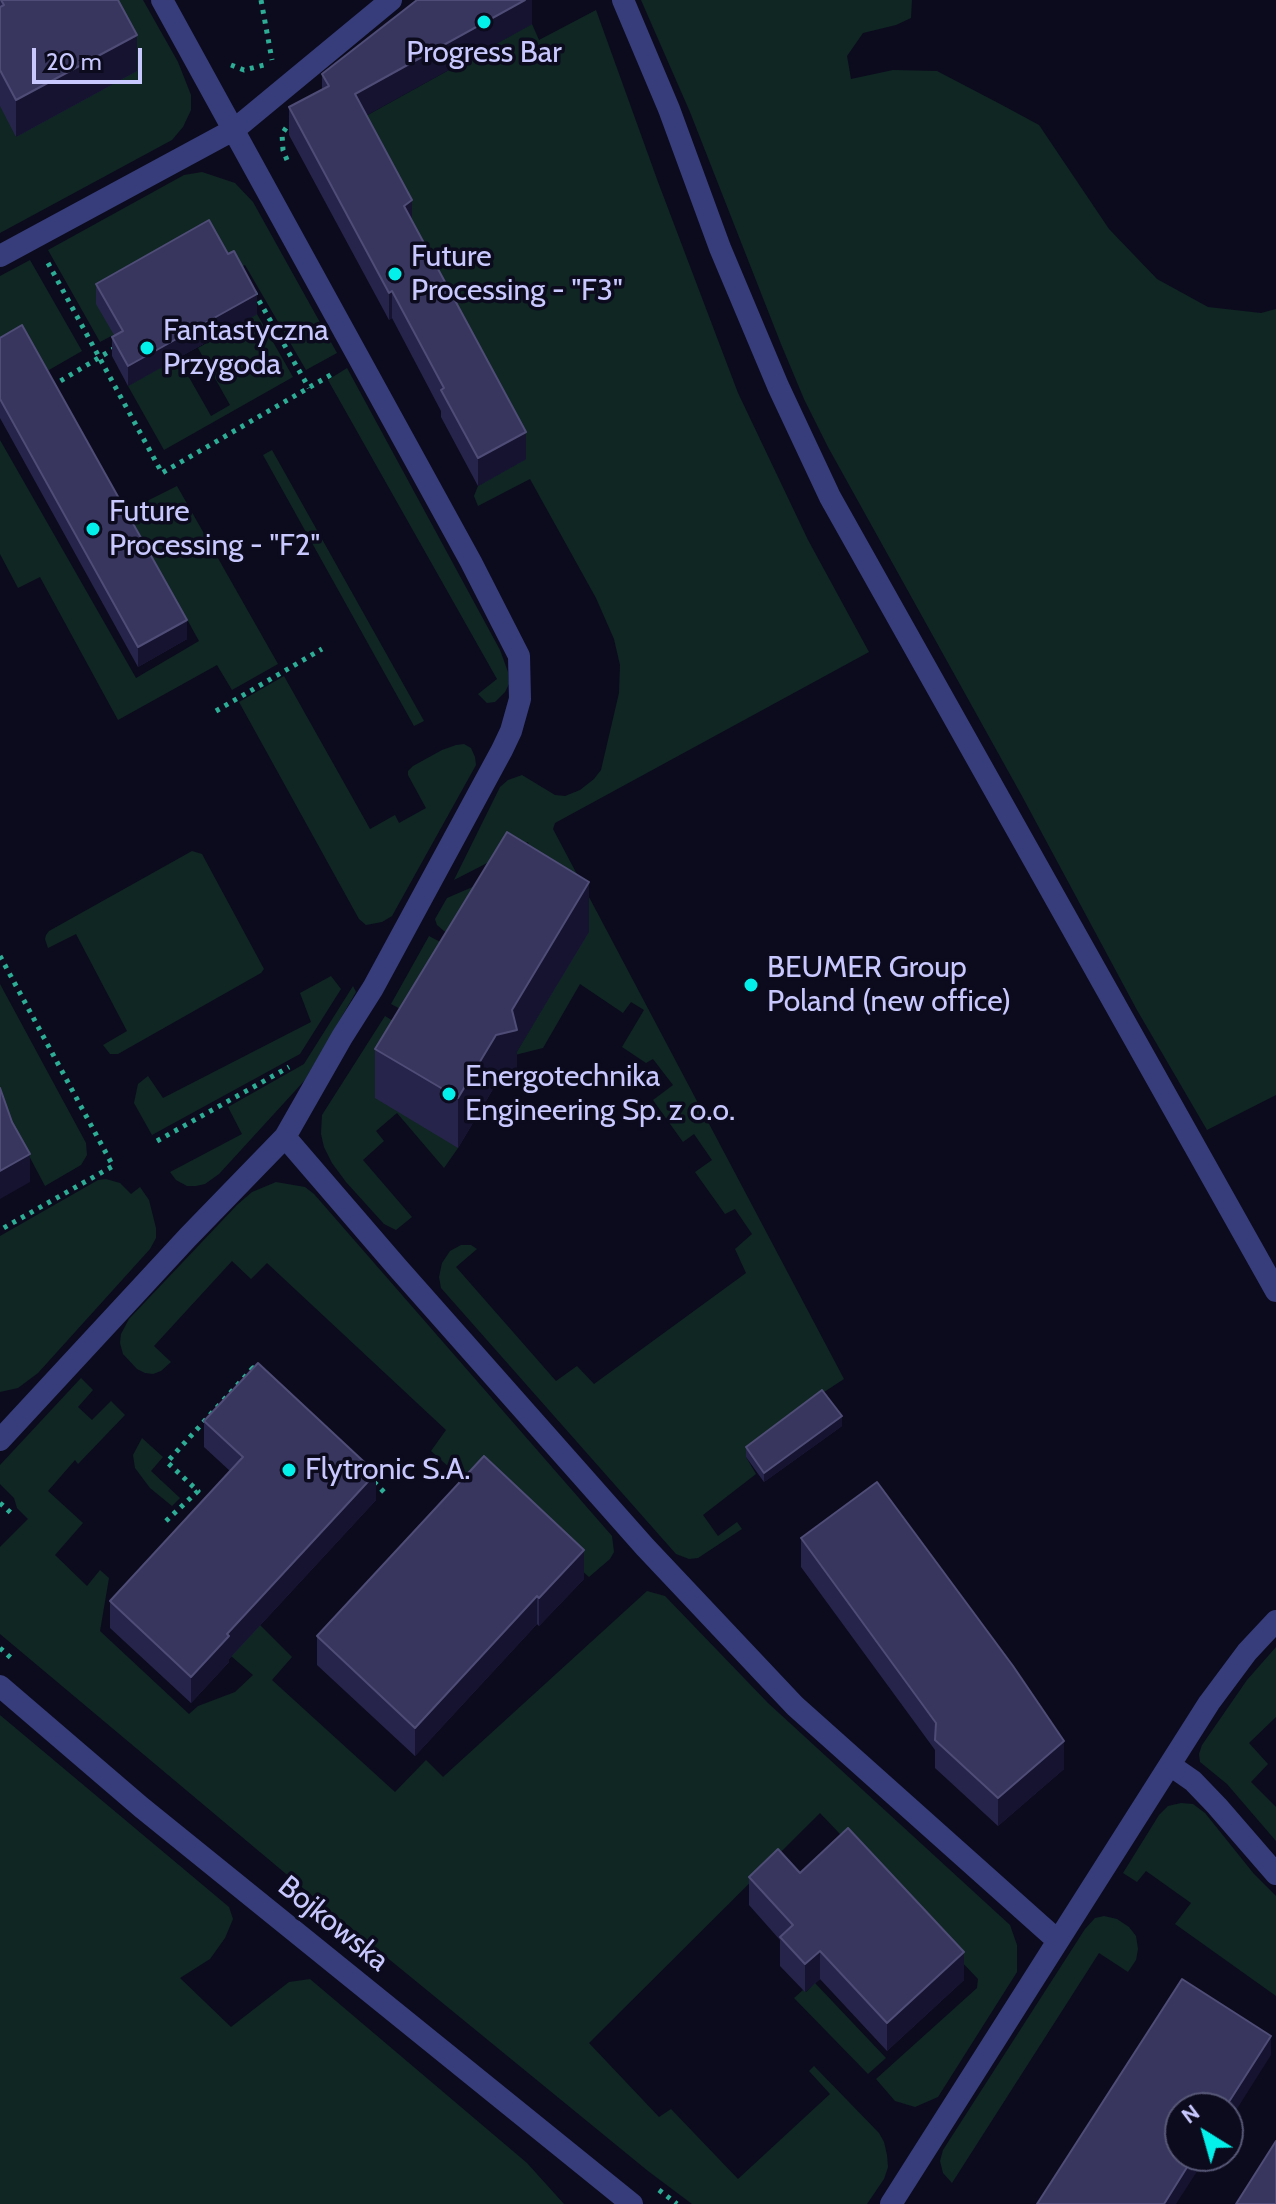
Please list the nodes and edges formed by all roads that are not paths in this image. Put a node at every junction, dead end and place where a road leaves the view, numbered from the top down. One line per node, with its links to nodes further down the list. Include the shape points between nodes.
1 (162, 0): 4 (street)
2 (391, 0): 4 (street)
3 (623, 0): 7 (street, via 720,248 830,497)
4 (235, 129): 5 (street); 6 (street, via 519,656 520,699 511,731 373,988)
5 (0, 256)
6 (285, 1137): 8 (street); 13 (street, via 645,1547 784,1695)
7 (1276, 1291)
8 (2, 1435)
9 (1276, 1621): 11 (street, via 1209,1703)
10 (0, 1686): 14 (street, Bojkowska)
11 (1170, 1765): 12 (street, via 1201,1789); 13 (street)
12 (1276, 1874)
13 (1057, 1940): 17 (street)
14 (588, 2170): 15 (street); 16 (street, Bojkowska)
15 (607, 2204)
16 (632, 2204)
17 (891, 2204)

